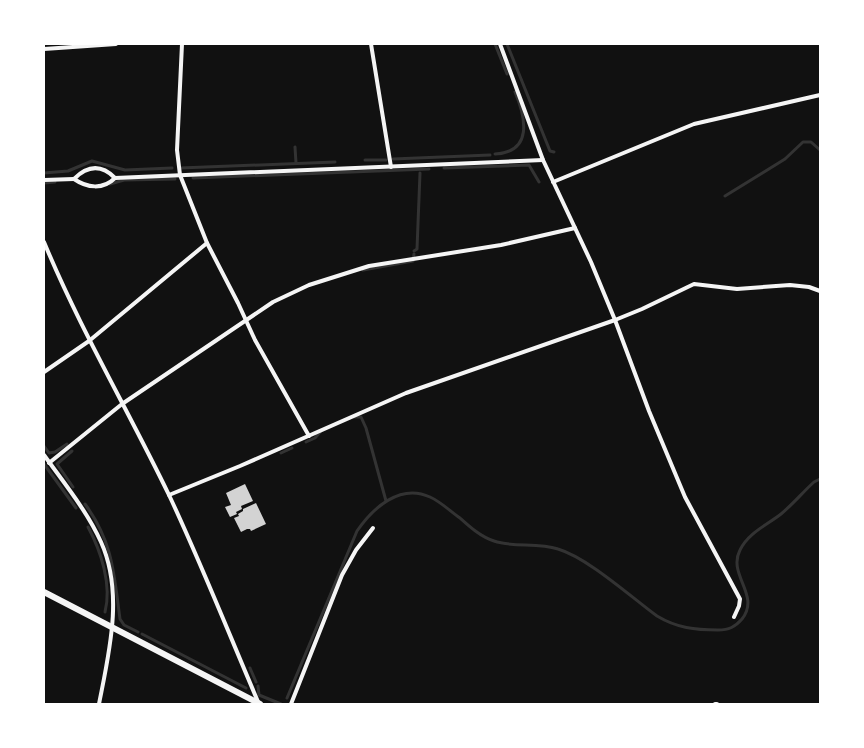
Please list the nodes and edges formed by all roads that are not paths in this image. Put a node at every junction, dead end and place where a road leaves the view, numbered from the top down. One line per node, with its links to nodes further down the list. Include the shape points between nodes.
1 (116, 44): 5 (street)
2 (182, 44): 9 (street, via 177,150)
3 (371, 44): 8 (street)
4 (500, 44): 7 (street)
5 (46, 47)
6 (820, 95): 13 (street, via 694,124)
7 (543, 160): 8 (street); 13 (street)
8 (391, 167): 9 (street)
9 (180, 175): 10 (street); 16 (street)
10 (114, 178): 11 (street, via 98,186); 11 (street, via 104,169 92,168)
11 (74, 179): 12 (street)
12 (44, 180)
13 (553, 182): 14 (street)
14 (575, 228): 18 (street, via 369,267 309,285); 19 (street)
15 (44, 242): 20 (street)
16 (207, 243): 18 (street); 20 (street)
17 (820, 291): 19 (street, via 790,285 737,289 694,284)
18 (246, 320): 22 (street); 23 (street)
19 (615, 320): 23 (street, via 406,393); 29 (street, via 685,497 740,599)
20 (89, 340): 21 (street); 22 (street)
21 (44, 372)
22 (122, 404): 25 (street); 26 (street)
23 (309, 436): 26 (street)
24 (44, 455): 25 (street)
25 (49, 463): 30 (street, via 84,510 102,543 108,562)
26 (169, 495): 31 (street)
27 (373, 528): 33 (street, via 342,575)
28 (44, 591): 30 (main road)
29 (734, 616)
30 (113, 628): 31 (main road); 32 (street)
31 (259, 704)
32 (99, 705)
33 (291, 705)

